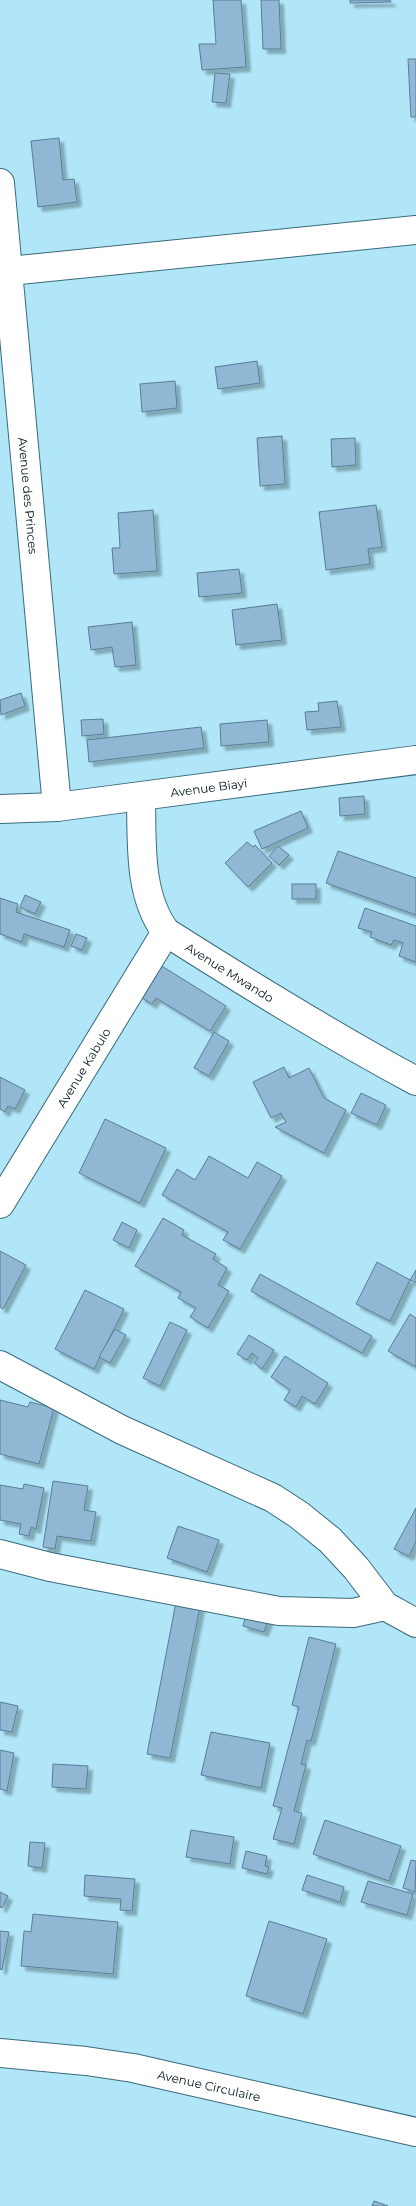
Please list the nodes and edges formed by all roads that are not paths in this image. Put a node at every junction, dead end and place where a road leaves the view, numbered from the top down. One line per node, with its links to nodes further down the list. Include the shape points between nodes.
1 (0, 183): 3 (street, Avenue des Princes)
2 (416, 230): 3 (street)
3 (9, 271): 6 (street, Avenue des Princes)
4 (416, 760): 5 (street, Avenue Biayi)
5 (140, 797): 6 (street, Avenue Biayi); 8 (street, Avenue Mwando, via 146,881 156,918)
6 (57, 808): 7 (street, Avenue Biayi)
7 (0, 809)
8 (166, 932): 9 (street, Avenue Mwando, via 275,1002); 10 (street, Avenue Kabulo)
9 (416, 1081)
10 (0, 1204)
11 (0, 1365): 13 (street, via 122,1430 273,1498 330,1540)
12 (0, 1554): 13 (street, via 50,1567 279,1611 353,1613)
13 (385, 1606): 14 (street)
14 (416, 1622)
15 (0, 2053): 16 (street, Avenue Circulaire, via 133,2068)
16 (416, 2132)

